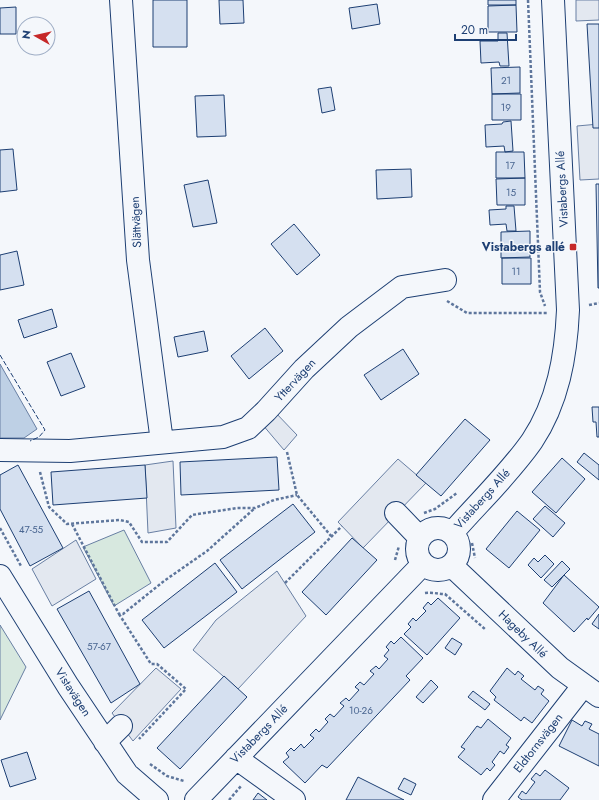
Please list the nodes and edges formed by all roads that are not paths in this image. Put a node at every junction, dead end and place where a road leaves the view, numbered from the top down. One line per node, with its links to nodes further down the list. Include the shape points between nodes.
1 (121, 0): 4 (street, Slättvägen, via 138,260)
2 (553, 0): 6 (street, Vistabergs Allé, via 568,310 563,361 548,410 532,440 516,462)
3 (445, 280): 4 (street, Yttervägen, via 402,287 349,327 304,368 248,428 223,437)
4 (162, 442): 5 (street, Yttervägen, via 70,451)
5 (0, 450)
6 (452, 533): 7 (street, via 441,528 434,528 425,533 408,526); 8 (street, via 460,546 458,558)
7 (423, 564): 8 (street, via 441,571); 13 (street, Vistabergs Allé)
8 (452, 566): 10 (street, Hageby Allé, via 554,663)
9 (0, 576): 12 (street, Vistavägen)
10 (591, 690): 17 (street, Eldtornsvägen)
11 (121, 726): 12 (street)
12 (105, 742): 14 (street, Vistavägen, via 127,774)
13 (236, 758): 15 (street, Vistabergs Allé); 16 (street)
14 (157, 800)
15 (196, 800)
16 (294, 800)
17 (494, 800)

